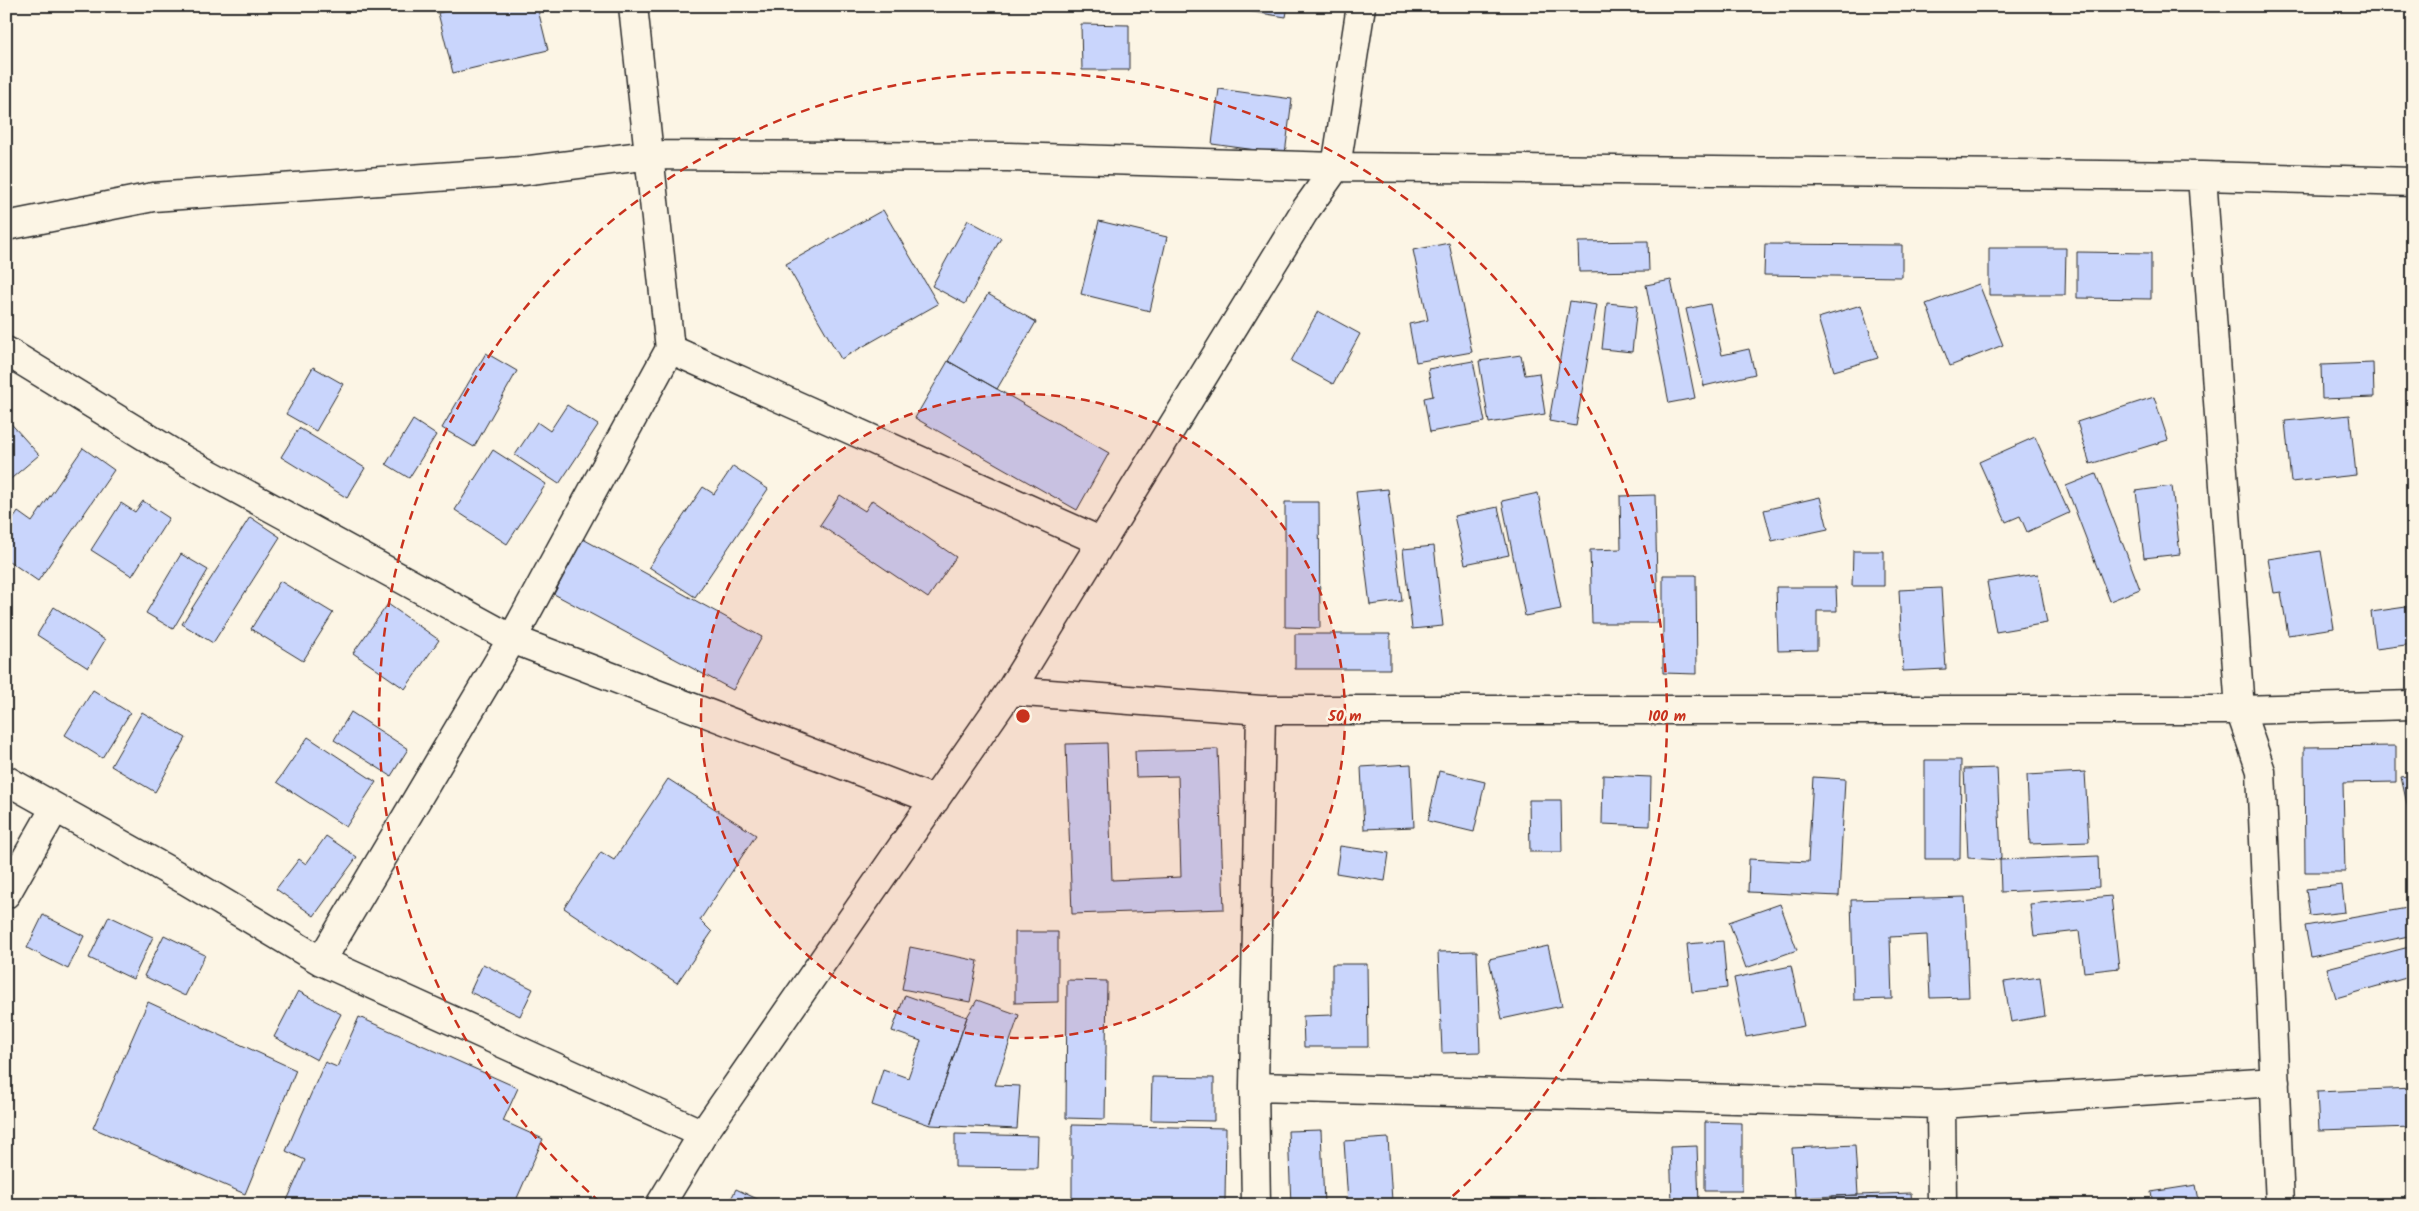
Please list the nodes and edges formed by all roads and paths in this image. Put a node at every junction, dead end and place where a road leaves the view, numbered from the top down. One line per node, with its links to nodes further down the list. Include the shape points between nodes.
1 (633, 6): 3 (street)
2 (1361, 6): 4 (street)
3 (650, 155): 4 (street, via 1008,157); 7 (street, via 522,171 153,197); 8 (street)
4 (1336, 167): 5 (street); 10 (street, via 1304,212)
5 (2202, 176): 6 (street); 15 (street)
6 (2413, 182)
7 (6, 226)
8 (670, 349): 10 (street); 11 (street)
9 (6, 352): 11 (street, via 184,460)
10 (1100, 541): 12 (street)
11 (512, 639): 17 (street); 20 (street)
12 (1010, 691): 14 (street); 17 (street)
13 (2413, 705): 15 (street)
14 (1261, 710): 15 (street); 22 (street)
15 (2240, 710): 21 (street, via 2262,770)
16 (6, 780): 18 (street)
17 (935, 800): 24 (street)
18 (55, 808): 19 (street); 20 (street, via 188,881)
19 (6, 894)
20 (321, 961): 24 (street)
21 (2275, 1082): 23 (street); 28 (street)
22 (1254, 1087): 23 (street); 26 (street)
23 (1941, 1104): 27 (street)
24 (703, 1134): 25 (street)
25 (660, 1205)
26 (1256, 1205)
27 (1942, 1205)
28 (2280, 1205)

